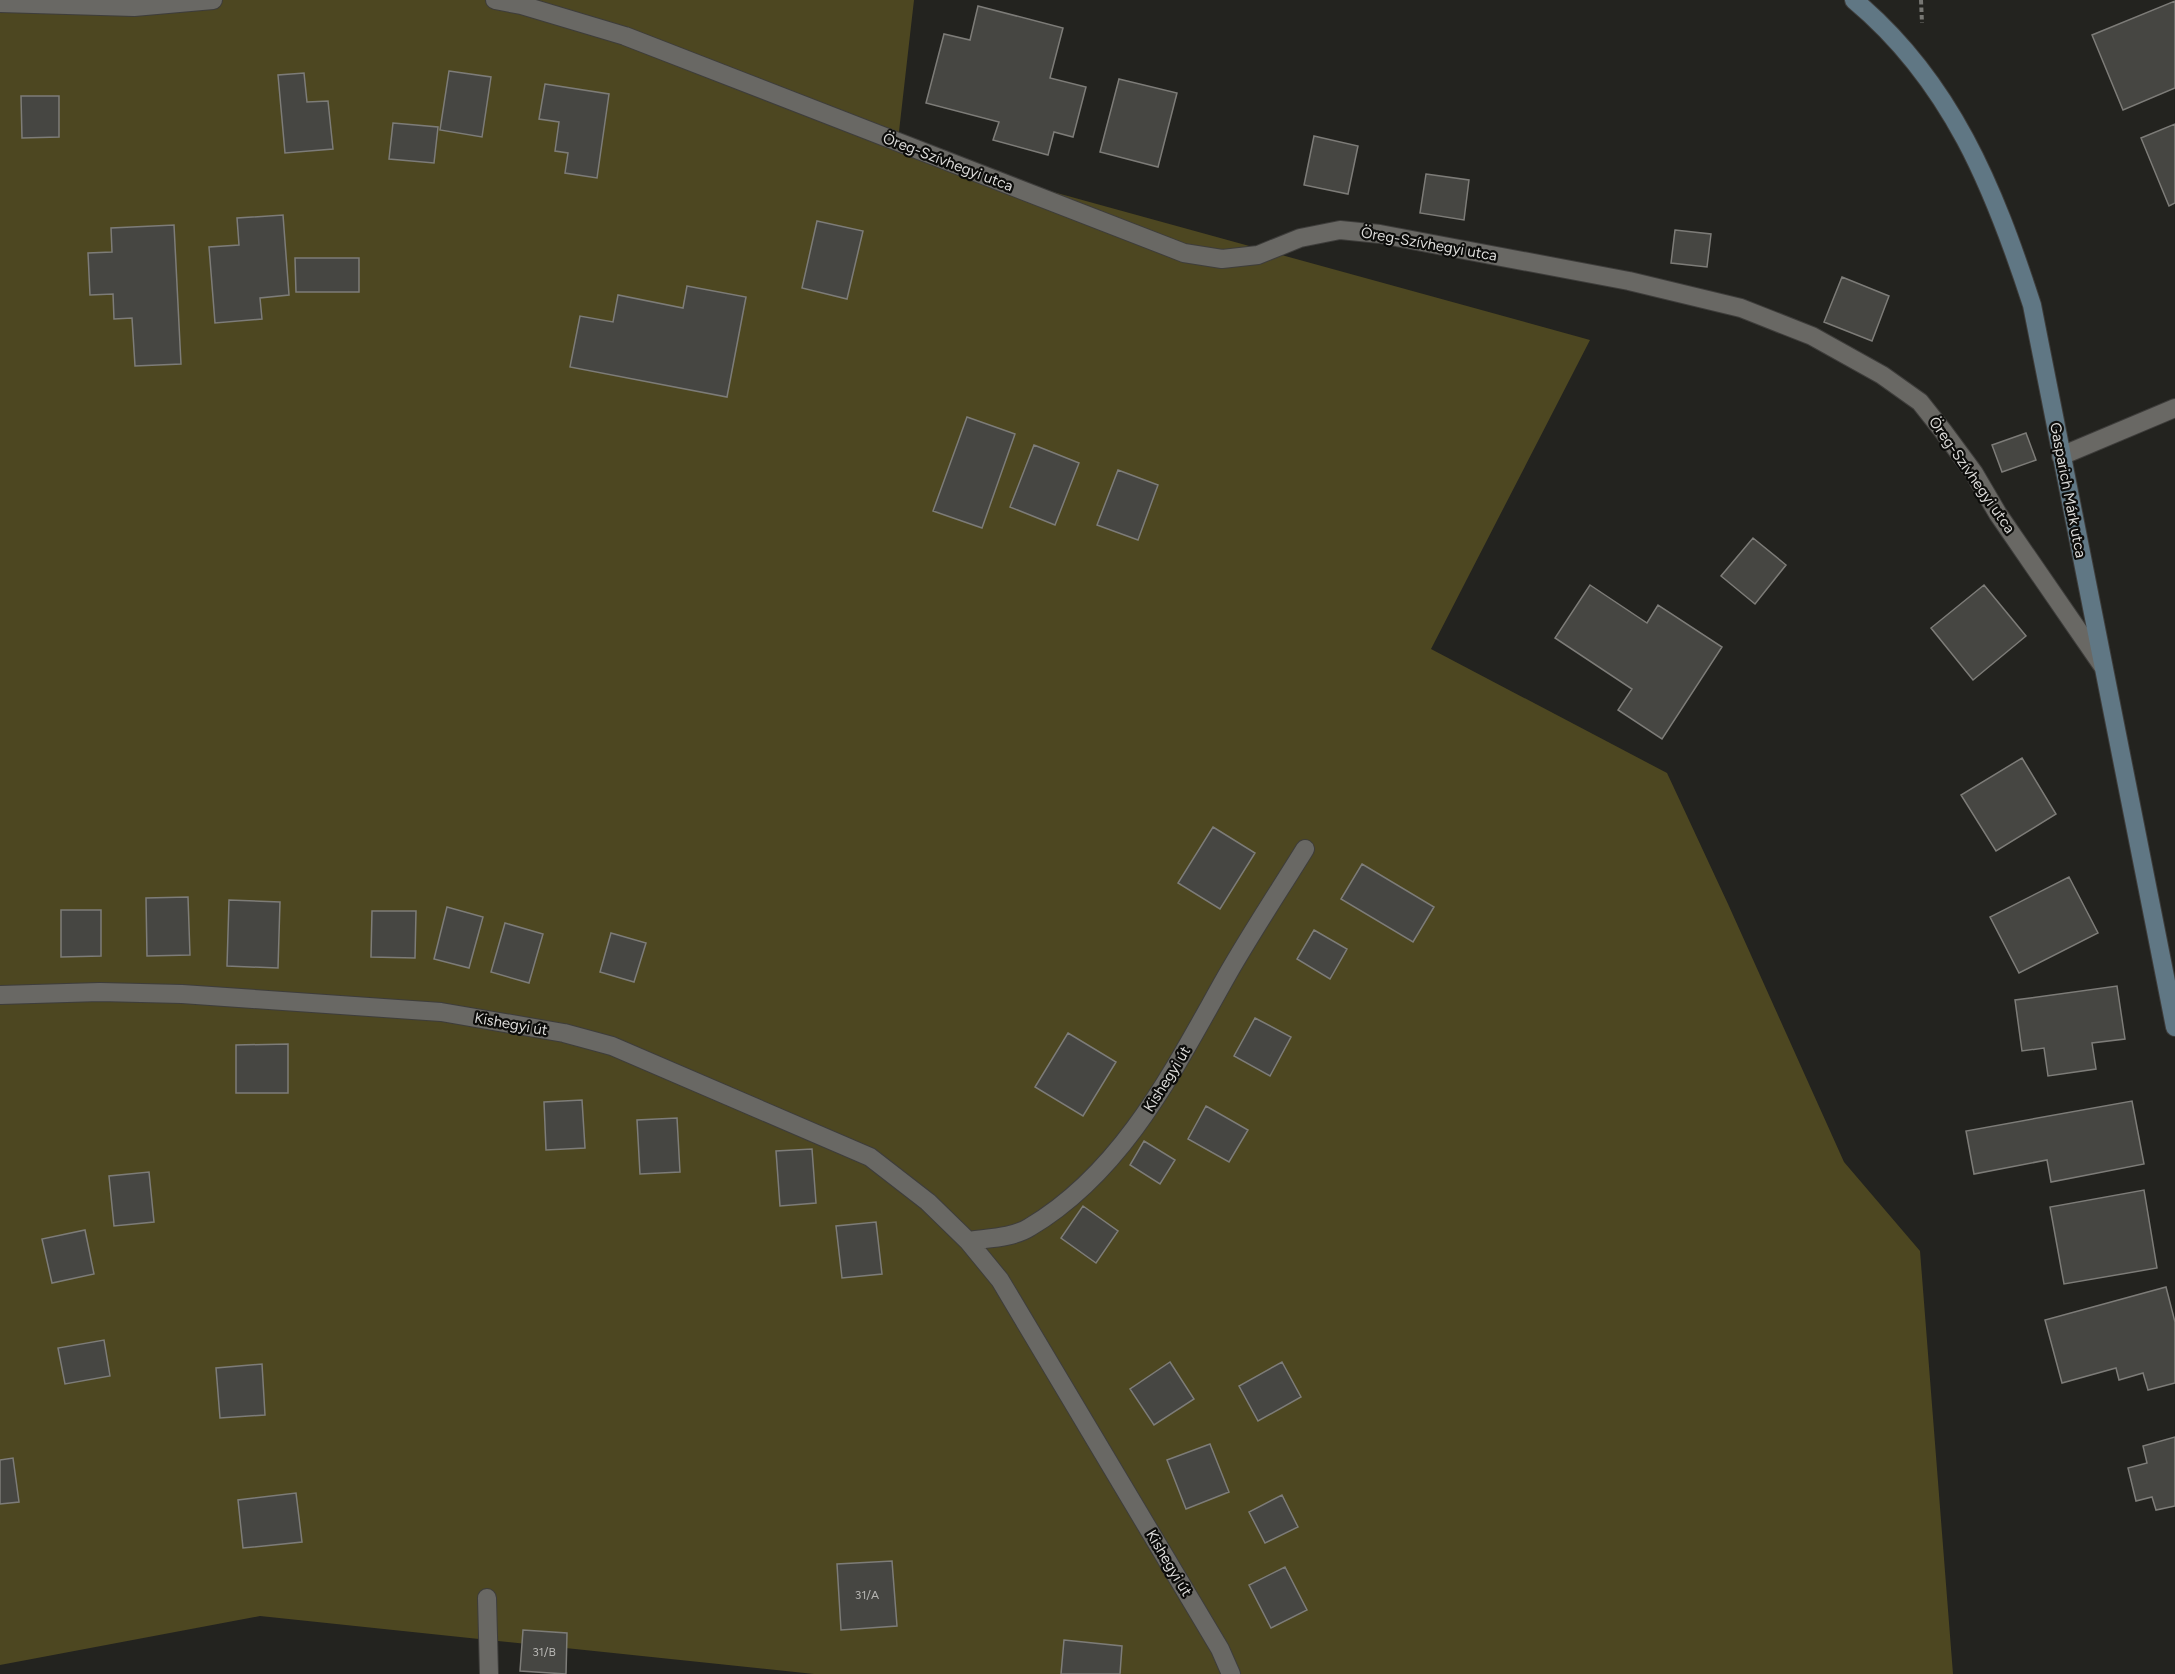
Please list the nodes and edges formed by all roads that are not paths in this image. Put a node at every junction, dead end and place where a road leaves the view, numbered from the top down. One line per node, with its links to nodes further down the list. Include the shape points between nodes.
1 (213, 0): 4 (street, via 134,7)
2 (495, 0): 7 (street, Öreg-Szívhegyi utca, via 625,36 1184,253 1222,259 1258,255 1300,238 1340,230 1380,234 1629,281 1741,308 1812,336 1882,375 1920,402 1974,473)
3 (1854, 0): 6 (street, Gasparich Márk utca, via 1922,69 1957,122 1984,176 2032,305)
4 (0, 3)
5 (2175, 408): 6 (street)
6 (2061, 456): 7 (street, Gasparich Márk utca)
7 (2102, 664): 10 (street, Gasparich Márk utca)
8 (1305, 849): 11 (street, Kishegyi út, via 1181,1059 1133,1132 1083,1189 1028,1229)
9 (0, 995): 11 (street, Kishegyi út, via 182,994 429,1011 502,1021 612,1046 870,1157 928,1202)
10 (2175, 1027)
11 (968, 1241): 14 (street, Kishegyi út, via 1000,1280 1220,1649)
12 (488, 1598): 13 (street)
13 (489, 1674)
14 (1231, 1674)

